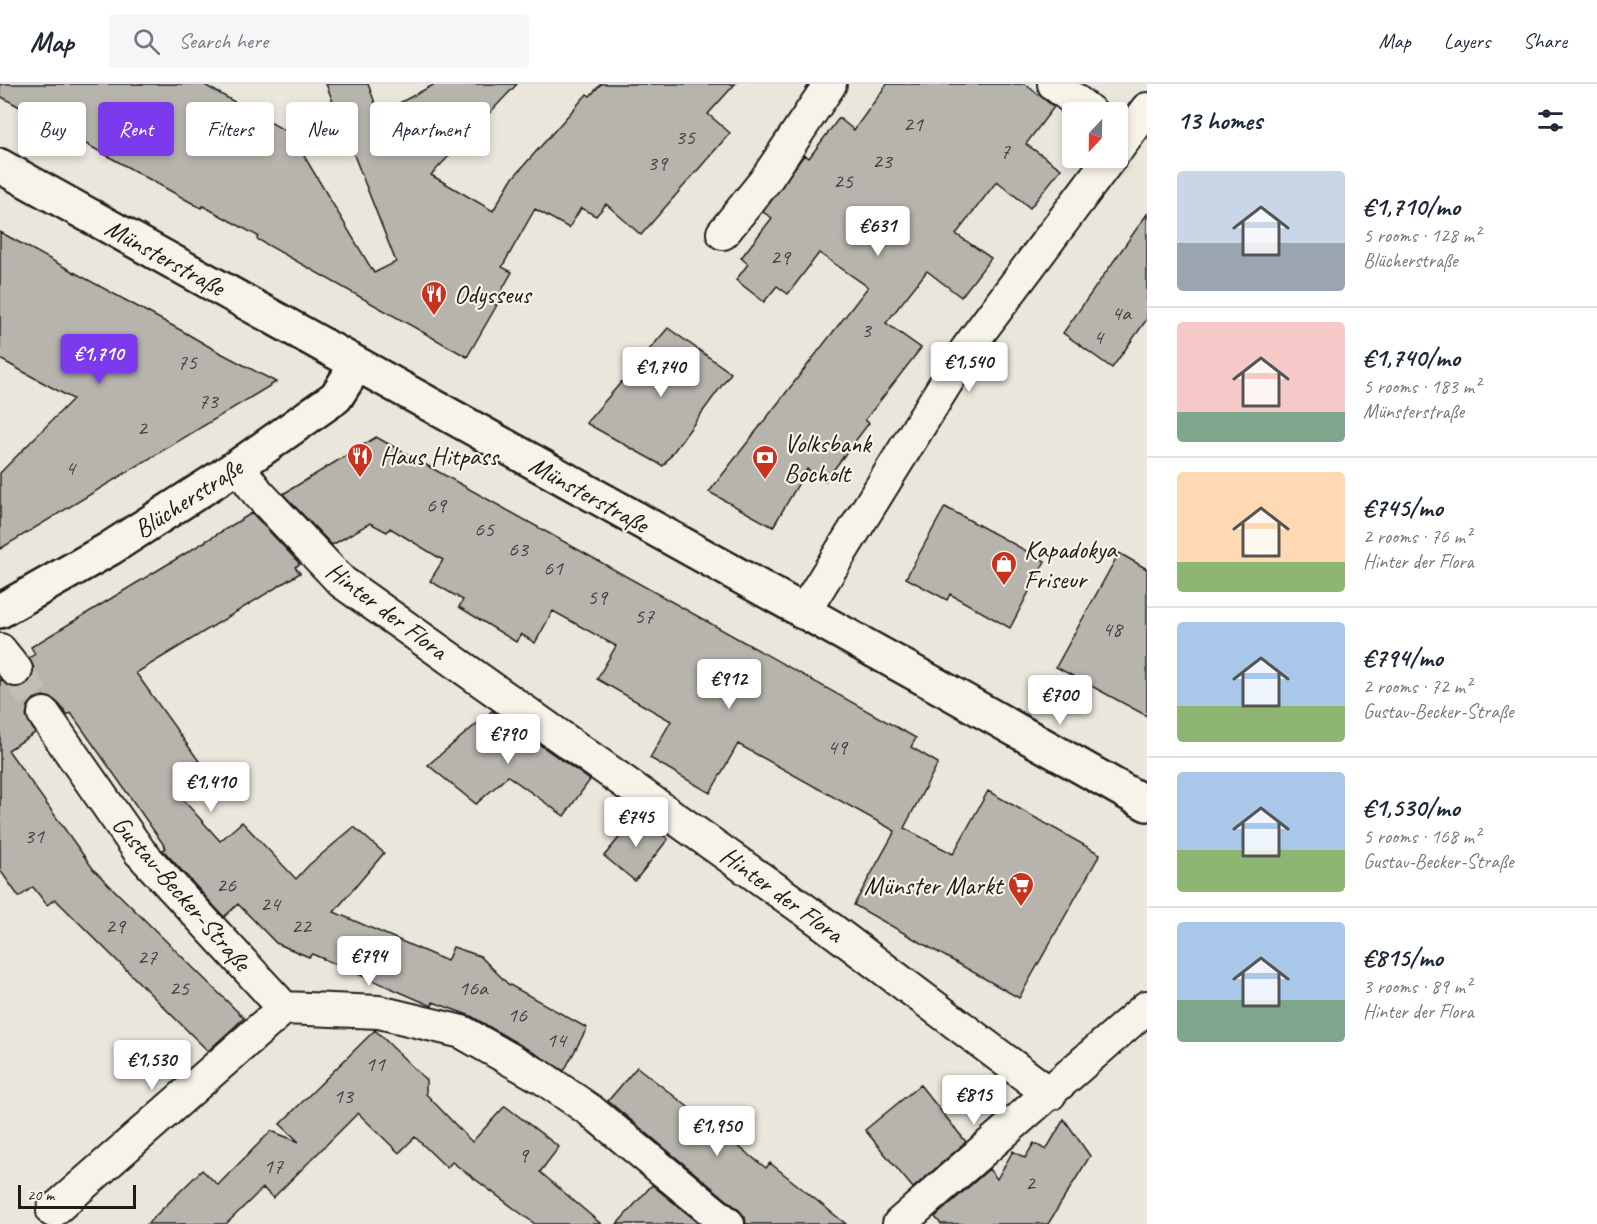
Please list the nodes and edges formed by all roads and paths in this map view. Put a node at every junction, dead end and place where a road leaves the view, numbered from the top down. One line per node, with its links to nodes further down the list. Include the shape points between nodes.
1 (830, 84): 8 (street, via 765,181)
2 (1054, 84): 3 (street)
3 (1077, 102)
4 (1147, 109): 5 (street)
5 (1128, 132)
6 (0, 166): 9 (main road, Münsterstraße)
7 (1100, 168): 12 (street, via 967,349)
8 (723, 233)
9 (357, 364): 10 (main road, Blücherstraße, via 336,397); 12 (main road, Münsterstraße)
10 (238, 466): 11 (main road, Blücherstraße, via 109,549); 17 (street, Hinter der Flora, via 258,493 342,582 819,920)
11 (0, 611)
12 (803, 613): 14 (main road, Münsterstraße)
13 (44, 714): 16 (street, Gustav-Becker-Straße, via 140,852)
14 (1147, 804)
15 (1147, 1007): 17 (street)
16 (284, 1008): 18 (street); 19 (street, via 379,1012 462,1032 543,1078 591,1111)
17 (1050, 1094): 20 (street)
18 (53, 1211)
19 (728, 1224)
20 (899, 1224)

